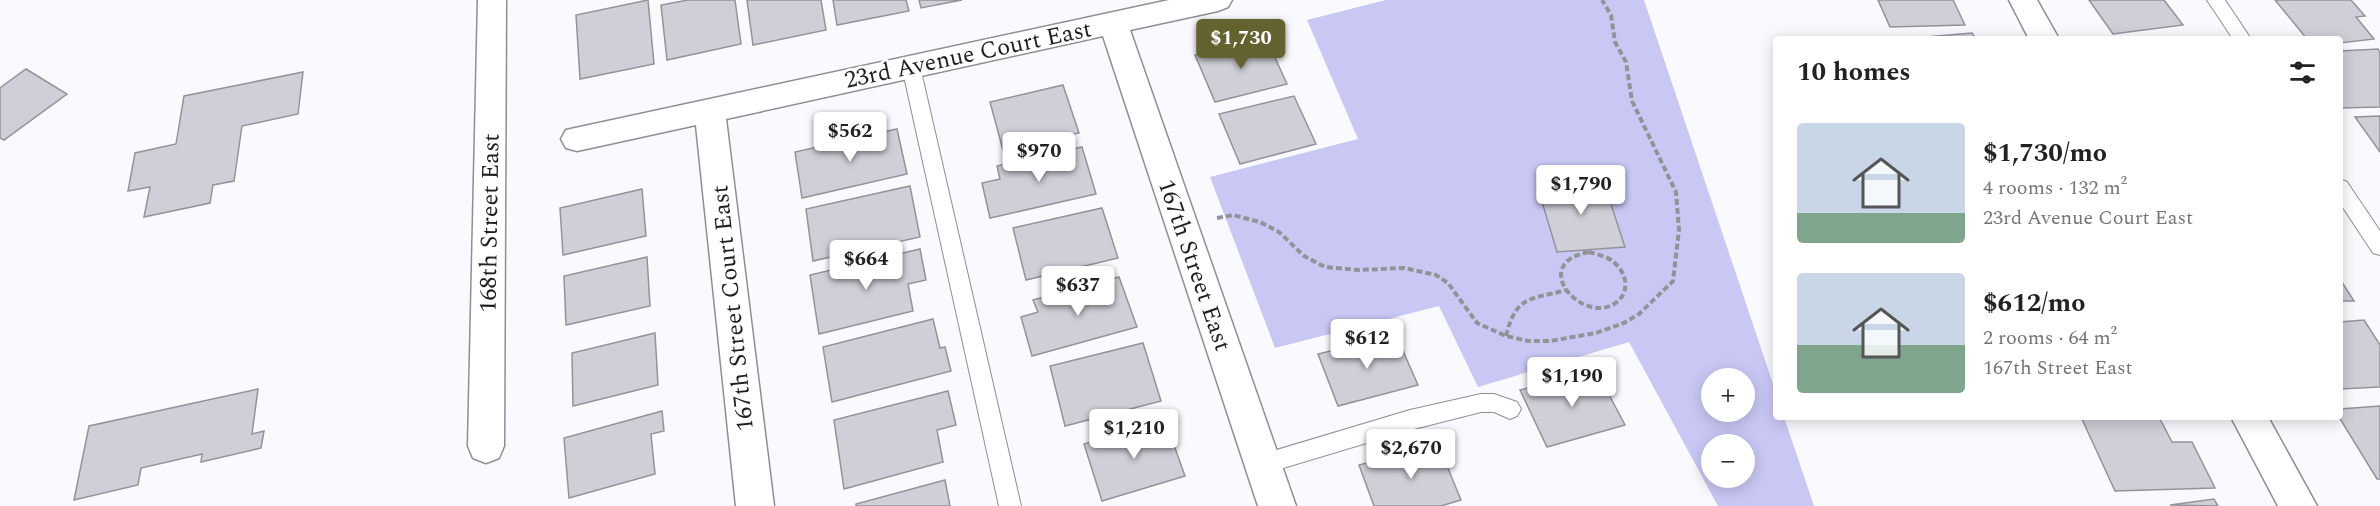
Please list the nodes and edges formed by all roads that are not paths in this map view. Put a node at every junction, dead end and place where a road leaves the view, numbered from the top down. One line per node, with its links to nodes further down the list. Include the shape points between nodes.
1 (492, 0): 15 (street, 168th Street East)
2 (1218, 0): 5 (street, 23rd Avenue Court East)
3 (2023, 0): 6 (street)
4 (2216, 0): 7 (lane)
5 (1113, 23): 8 (street, 23rd Avenue Court East); 16 (street, 167th Street East)
6 (2042, 36)
7 (2240, 36)
8 (911, 67): 9 (street, 23rd Avenue Court East); 18 (lane)
9 (710, 110): 10 (street, 23rd Avenue Court East); 17 (street, 167th Street Court East)
10 (578, 139)
11 (2343, 192): 12 (lane)
12 (2380, 247)
13 (1510, 408): 16 (lane, via 1481,403)
14 (2251, 420): 20 (street)
15 (486, 446)
16 (1263, 464): 19 (street, 167th Street East)
17 (755, 506)
18 (1010, 506)
19 (1277, 506)
20 (2298, 506)

